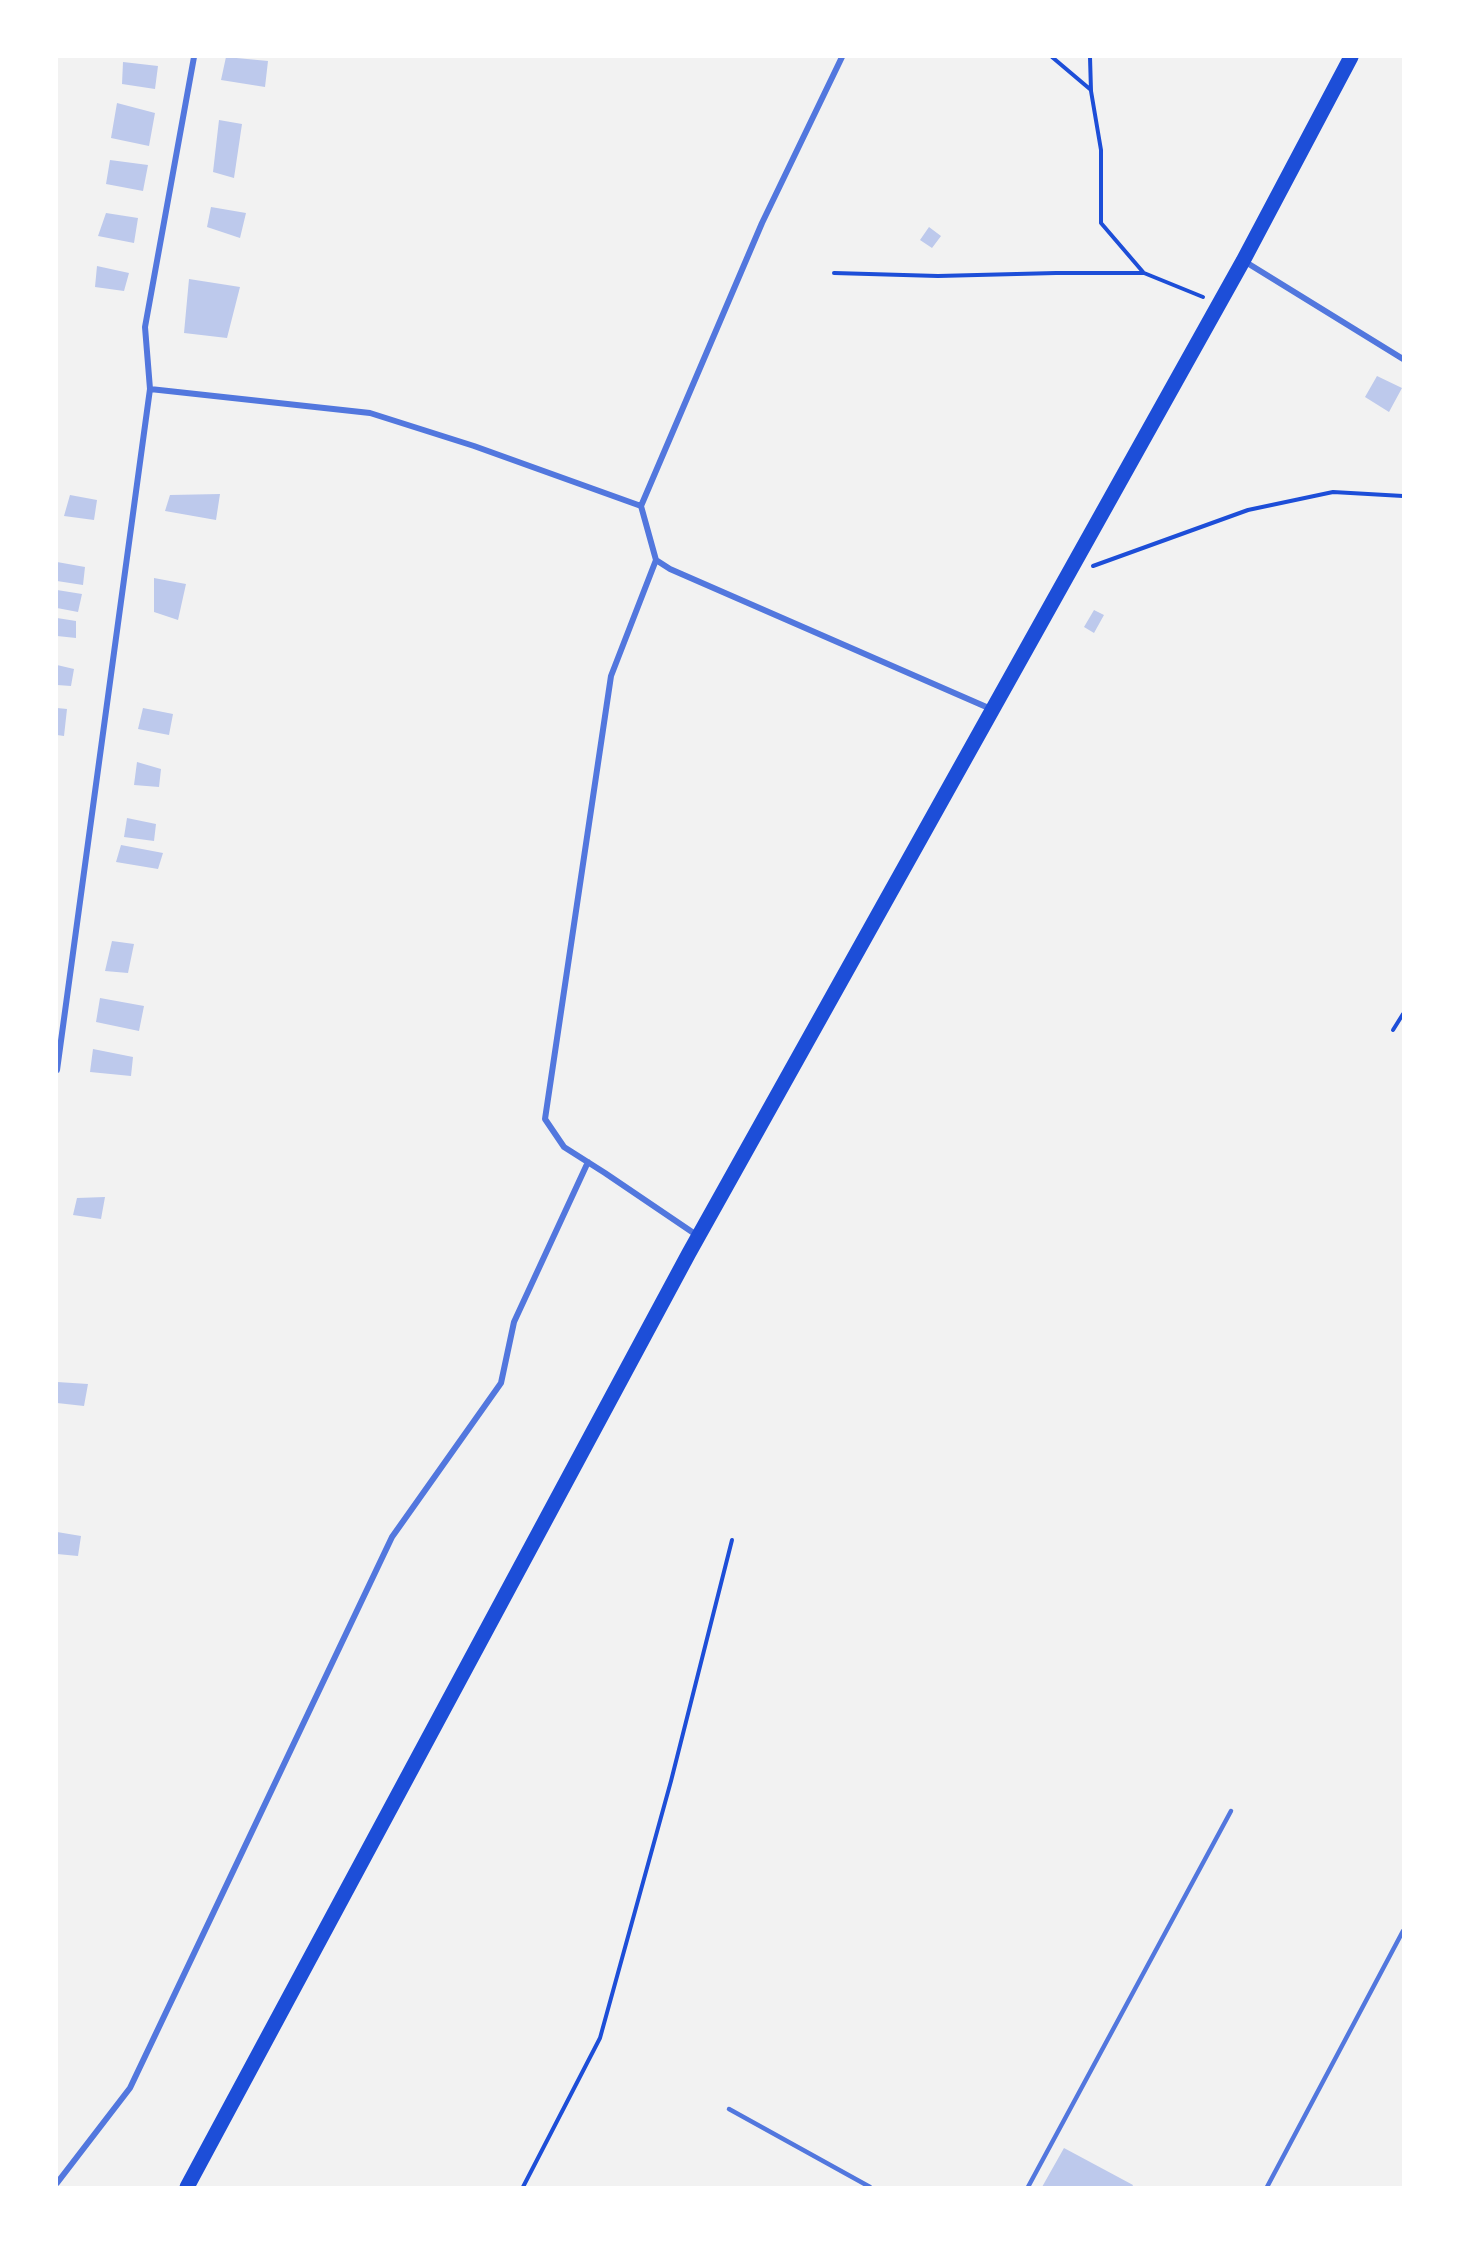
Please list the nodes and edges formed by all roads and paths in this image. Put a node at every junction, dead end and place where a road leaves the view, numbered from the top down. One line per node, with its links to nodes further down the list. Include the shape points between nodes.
1 (194, 57): 12 (street, via 145,327)
2 (842, 57): 14 (street, via 762,224)
3 (1052, 57): 6 (path)
4 (1090, 57): 6 (path)
5 (1351, 57): 7 (main road)
6 (1091, 91): 9 (path, via 1101,150 1101,223)
7 (1243, 261): 10 (main road); 11 (street)
8 (834, 273): 9 (path)
9 (1144, 273): 10 (path)
10 (1219, 304): 16 (main road)
11 (1403, 359)
12 (150, 389): 14 (street, via 370,413); 20 (street)
13 (1403, 496): 16 (path, via 1333,492 1248,510)
14 (641, 506): 15 (street)
15 (656, 560): 17 (street); 21 (street, via 610,676 545,1119 564,1147)
16 (1066, 575): 17 (main road)
17 (991, 710): 22 (main road)
18 (1403, 1014): 19 (path)
19 (1393, 1030)
20 (57, 1070)
21 (588, 1162): 22 (street); 27 (street, via 514,1322 501,1383 392,1538 130,2088)
22 (698, 1237): 28 (main road)
23 (732, 1540): 29 (path, via 600,2038)
24 (1231, 1811): 31 (lane)
25 (1403, 1931): 32 (lane)
26 (729, 2109): 30 (lane)
27 (57, 2183)
28 (187, 2187)
29 (523, 2187)
30 (870, 2187)
31 (1028, 2187)
32 (1267, 2187)

